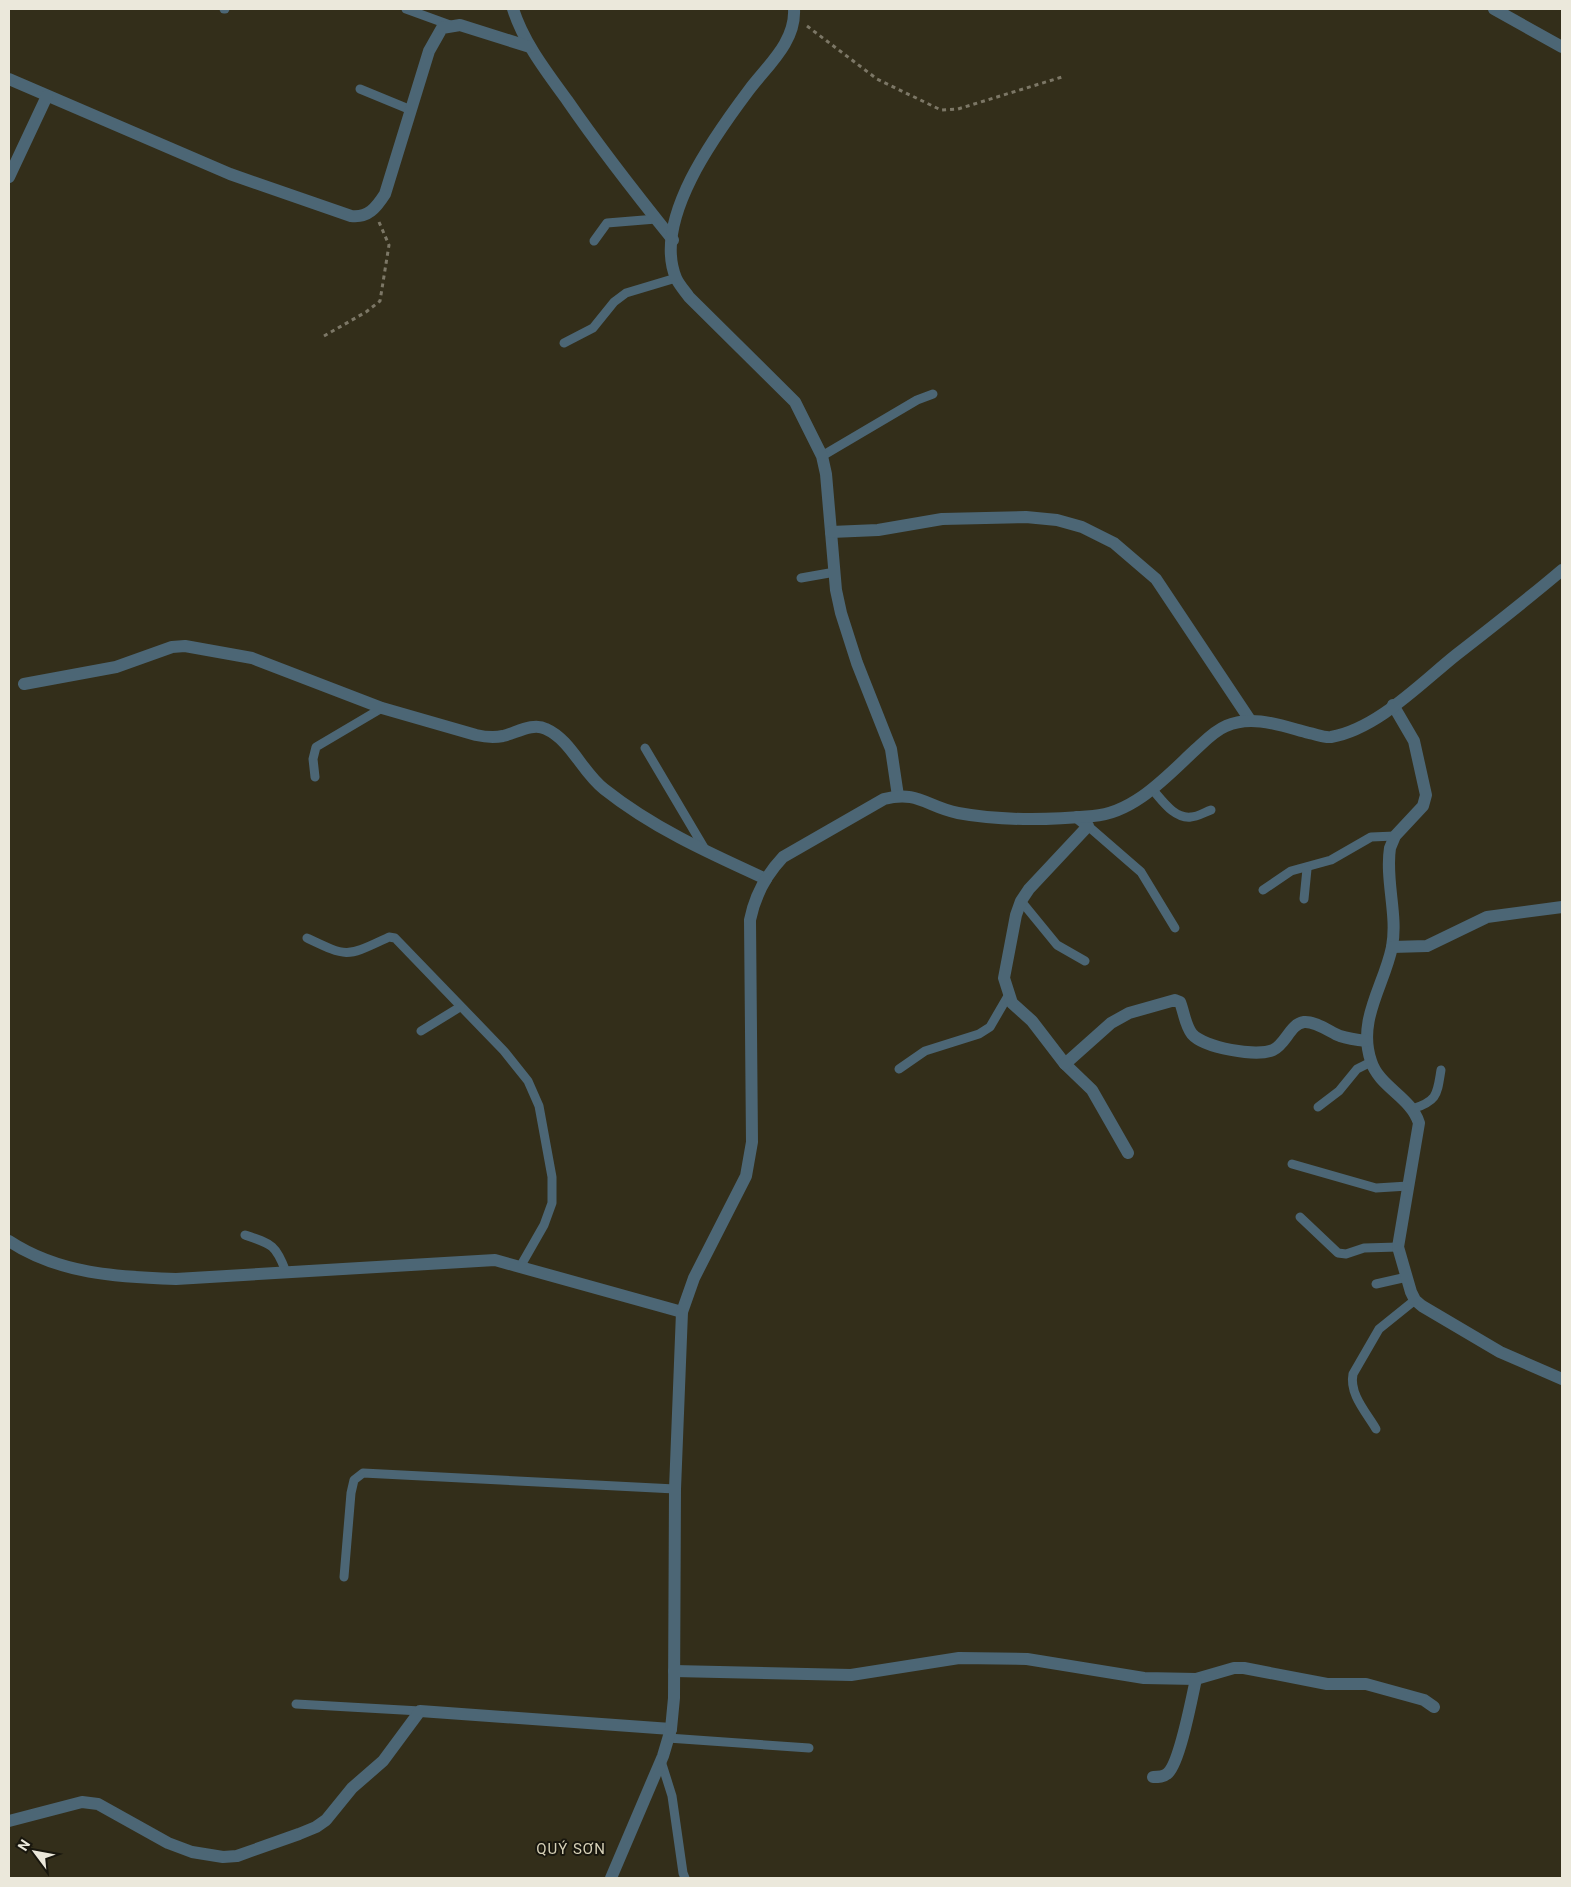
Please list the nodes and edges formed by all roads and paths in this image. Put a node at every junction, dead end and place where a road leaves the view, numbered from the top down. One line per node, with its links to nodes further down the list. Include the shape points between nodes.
1 (406, 9): 5 (lane)
2 (514, 9): 6 (street)
3 (1494, 9): 7 (street)
4 (794, 13): 8 (path, via 877,79 941,110 966,107); 16 (street, via 784,45 702,159 683,192)
5 (450, 25): 6 (street, via 460,25); 12 (street, via 442,28 429,51)
6 (530, 47): 15 (street, via 603,152)
7 (1562, 47)
8 (1062, 78)
9 (9, 79): 11 (street)
10 (360, 89): 12 (lane)
11 (47, 96): 13 (street); 14 (street, via 230,174 351,216 361,217)
12 (411, 110): 14 (street, via 385,194)
13 (9, 177)
14 (372, 212): 19 (path, via 389,245 380,300 366,312)
15 (656, 219): 16 (street); 17 (lane, via 607,224)
16 (672, 240): 18 (street)
17 (594, 241)
18 (676, 278): 20 (lane, via 626,293 614,302 593,328); 22 (street, via 689,297 795,402)
19 (324, 336)
20 (564, 343)
21 (933, 394): 22 (lane, via 917,400)
22 (822, 456): 23 (street)
23 (831, 532): 25 (street); 30 (street, via 878,530 942,519 1009,517 1057,520 1082,527 1114,543 1156,579)
24 (1562, 570): 28 (street)
25 (834, 572): 26 (lane); 34 (street, via 841,613 856,663 892,750)
26 (801, 578)
27 (24, 684): 29 (street, via 116,667 172,647 185,646 252,658)
28 (1393, 705): 30 (street, via 1368,723 1328,738); 38 (street, via 1414,741 1426,795 1423,806)
29 (382, 708): 32 (lane, via 316,747 313,759); 39 (street, via 488,738 536,727 545,728 562,740 602,788 667,832)
30 (1250, 720): 33 (street, via 1214,732)
31 (645, 748): 39 (lane)
32 (315, 777)
33 (1152, 789): 35 (lane, via 1180,815 1191,817); 36 (street, via 1110,812)
34 (898, 796): 36 (street, via 913,796 957,813 982,816 1025,819); 41 (street, via 884,800 783,857)
35 (1211, 810)
36 (1077, 817): 37 (street)
37 (1088, 826): 44 (street); 46 (lane, via 1141,872)
38 (1395, 836): 40 (lane, via 1371,837 1331,860); 48 (street, via 1389,857)
39 (706, 851): 41 (street)
40 (1307, 869): 42 (lane, via 1291,871); 43 (lane)
41 (766, 879): 72 (street, via 753,904 750,920 752,1142 746,1176 694,1278)
42 (1263, 890)
43 (1304, 899)
44 (1021, 901): 49 (lane, via 1057,945); 50 (street, via 1004,978)
45 (1562, 907): 48 (street, via 1487,918 1426,946)
46 (1175, 928)
47 (307, 938): 51 (lane, via 340,954 351,954 389,937 395,938)
48 (1392, 947): 53 (street, via 1368,1017)
49 (1085, 961)
50 (1008, 996): 55 (street, via 1017,1009 1032,1020); 56 (lane, via 990,1027 979,1034 925,1051)
51 (460, 1007): 52 (lane); 67 (lane, via 504,1051 528,1081 539,1106 552,1177 552,1203 544,1225)
52 (421, 1031)
53 (1367, 1041): 54 (street); 55 (street, via 1343,1037 1306,1022 1298,1024 1273,1050 1256,1053 1226,1048 1194,1036 1180,1002 1175,1000 1129,1013 1111,1023)
54 (1371, 1062): 58 (lane, via 1357,1069 1339,1091); 59 (street, via 1386,1084)
55 (1065, 1064): 60 (street, via 1092,1090)
56 (899, 1069)
57 (1441, 1070): 59 (lane, via 1438,1092 1433,1100)
58 (1318, 1107)
59 (1412, 1109): 62 (street, via 1419,1123)
60 (1128, 1153)
61 (1292, 1164): 62 (lane, via 1366,1186)
62 (1408, 1186): 66 (street)
63 (1300, 1217): 66 (lane, via 1338,1253)
64 (245, 1236): 68 (lane, via 272,1244)
65 (9, 1240): 68 (street, via 49,1262 90,1273 176,1279)
66 (1398, 1247): 69 (street)
67 (520, 1267): 68 (street, via 495,1260); 72 (street)
68 (286, 1272)
69 (1407, 1277): 70 (lane); 71 (street)
70 (1376, 1284)
71 (1414, 1300): 73 (street, via 1500,1352); 74 (lane, via 1379,1329 1353,1374 1353,1392)
72 (682, 1312): 75 (street)
73 (1562, 1379)
74 (1376, 1429)
75 (675, 1489): 76 (lane, via 363,1473 354,1480 351,1492); 77 (street)
76 (344, 1577)
77 (674, 1670): 78 (street, via 851,1675 959,1658 1027,1659 1144,1678); 82 (street)
78 (1196, 1679): 80 (street, via 1244,1668 1327,1684 1366,1684 1424,1700); 85 (street, via 1171,1768 1162,1776)
79 (296, 1704): 81 (lane)
80 (1434, 1707)
81 (420, 1711): 82 (street); 86 (street, via 383,1761 352,1788 326,1820 299,1834 237,1856 213,1856 176,1846 98,1804 82,1802)
82 (670, 1734): 83 (lane); 84 (street)
83 (809, 1748)
84 (661, 1761): 87 (street); 88 (lane, via 672,1796)
85 (1153, 1777)
86 (9, 1820)
87 (611, 1878)
88 (685, 1878)

